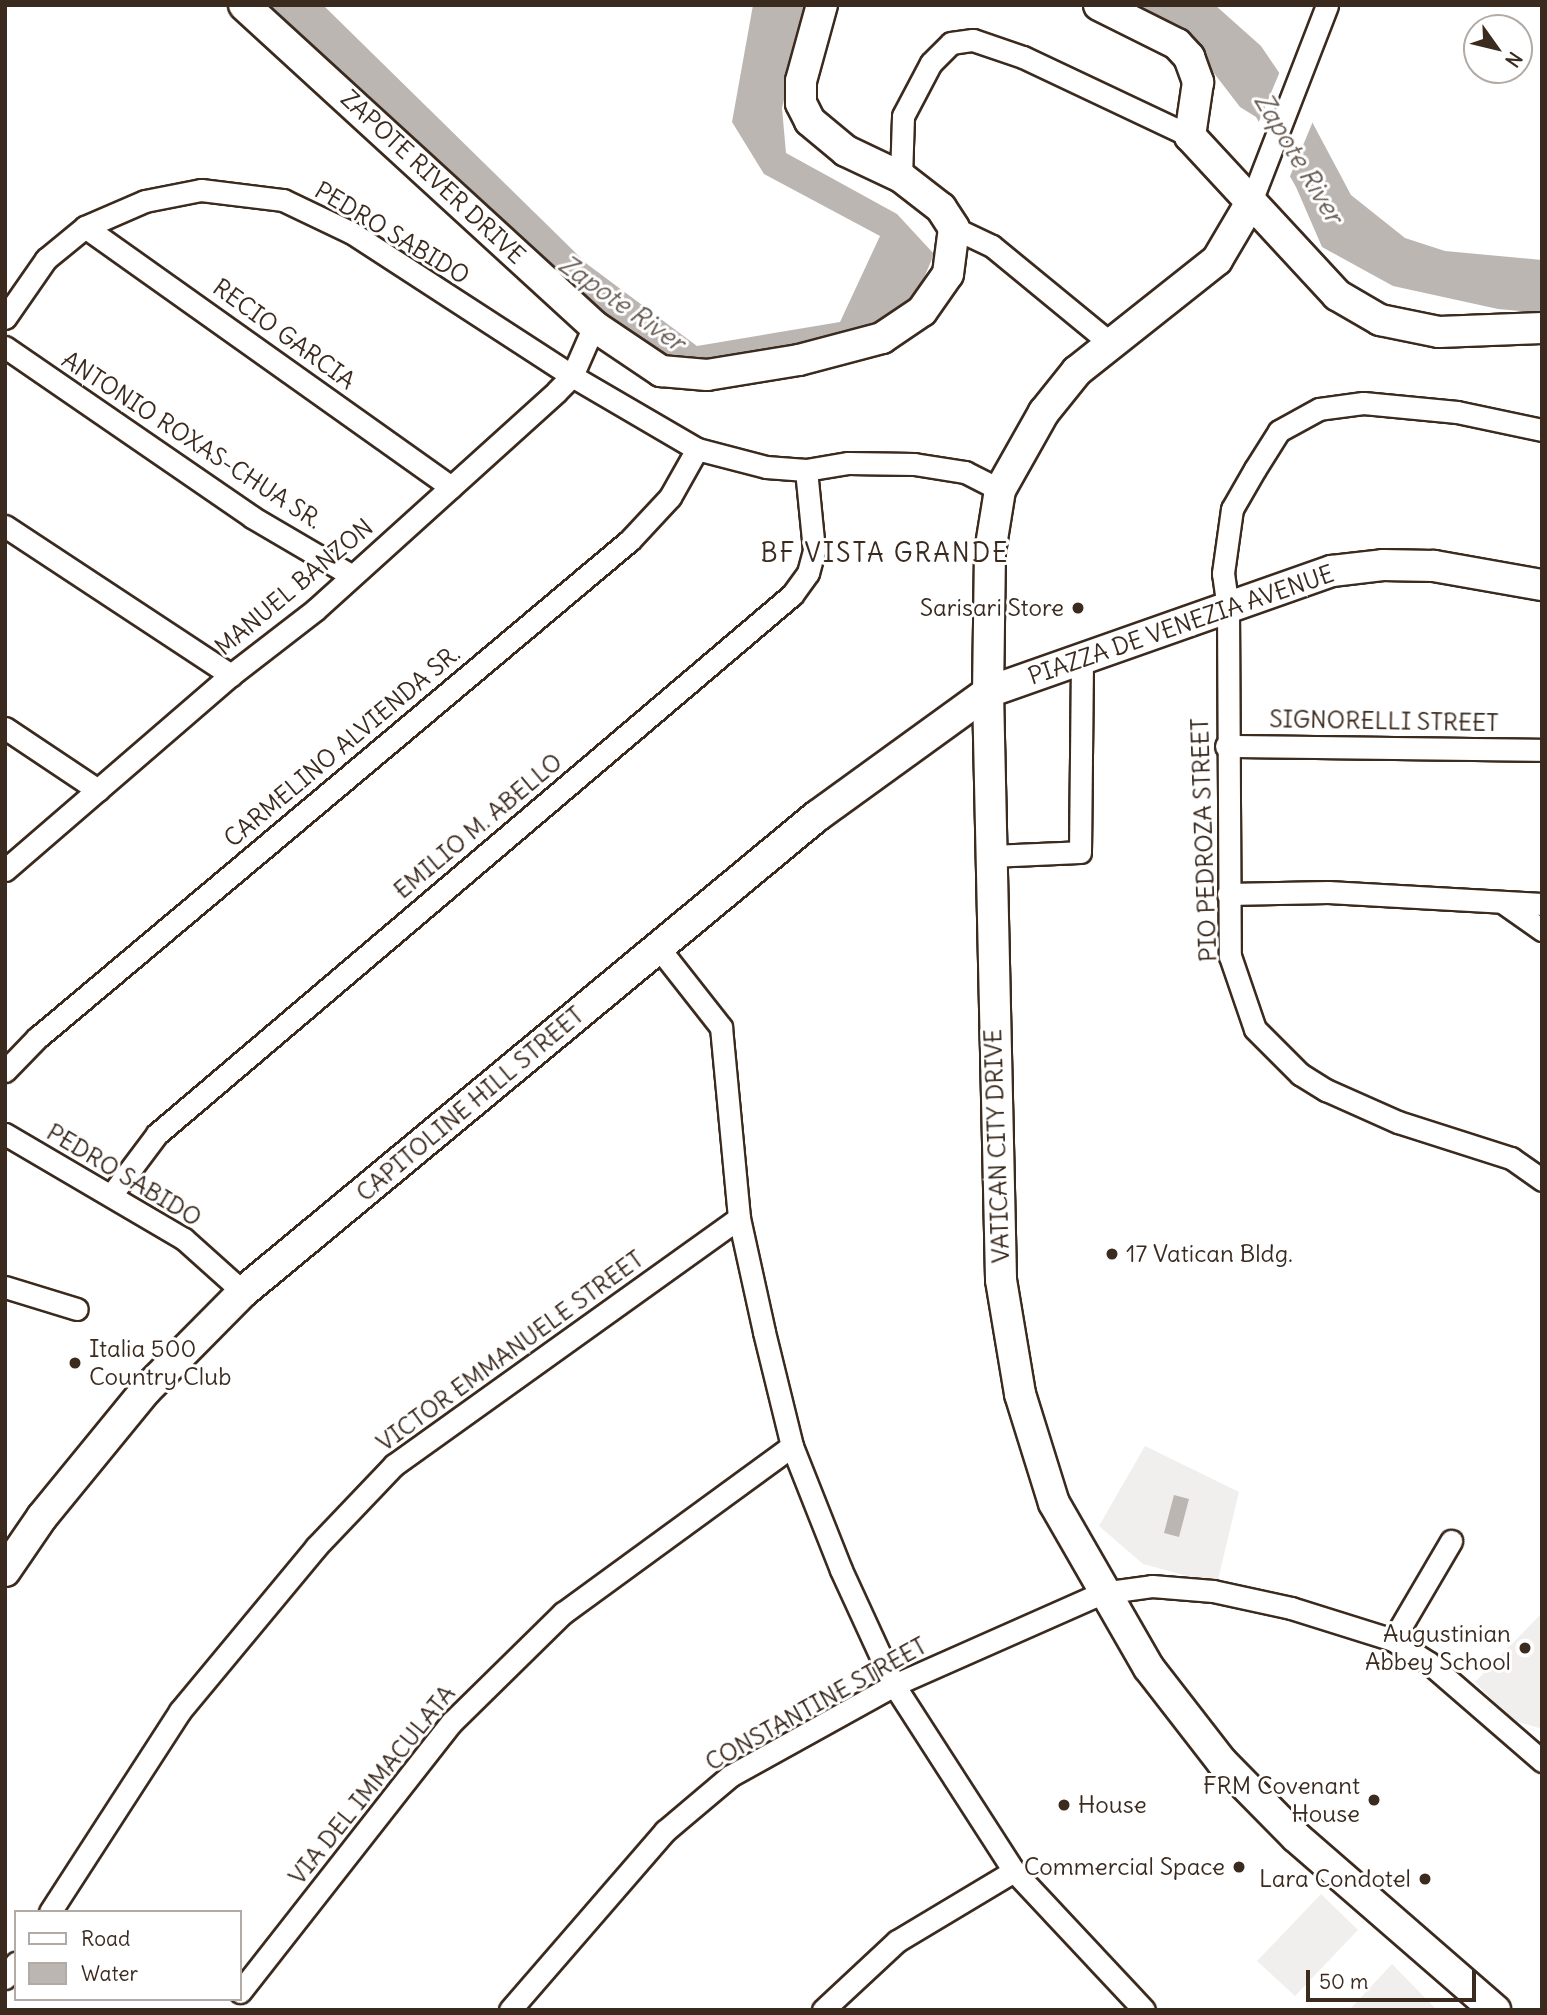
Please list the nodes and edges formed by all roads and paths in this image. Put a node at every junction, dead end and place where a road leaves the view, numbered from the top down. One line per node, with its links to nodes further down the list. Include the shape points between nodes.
1 (244, 5): 11 (main road, ZAPOTE RIVER DRIVE)
2 (822, 5): 6 (main road, via 801,81 801,103 824,136)
3 (1099, 5): 5 (main road, via 1177,44 1189,57 1198,82)
4 (1327, 5): 7 (street)
5 (1190, 136): 6 (street, via 1023,57 973,40 951,43 932,62 903,116); 7 (main road)
6 (901, 177): 9 (main road, via 941,208)
7 (1250, 204): 12 (main road, via 1337,295 1380,320 1439,332); 13 (main road, VATICAN CITY DRIVE, via 1217,260)
8 (85, 227): 10 (street, PEDRO SABIDO, via 46,259); 15 (street, PEDRO SABIDO, via 145,201 201,190 283,200 352,233); 19 (street, RECIO GARCIA)
9 (954, 228): 11 (main road, ZAPOTE RIVER DRIVE, via 954,251 937,292 903,326 859,346 799,360 682,375 642,363); 13 (street, via 992,246)
10 (5, 318)
11 (594, 326): 15 (street, MANUEL BANZON)
12 (1542, 328)
13 (1109, 342): 20 (main road, VATICAN CITY DRIVE, via 1077,371 1044,412)
14 (5, 347): 22 (street, ANTONIO ROXAS-CHUA SR., via 252,517)
15 (572, 376): 17 (street, PEDRO SABIDO); 19 (street, MANUEL BANZON)
16 (1542, 430): 24 (street, PIO PEDROZA STREET, via 1457,412 1363,403 1319,409 1279,431 1232,509 1224,553)
17 (697, 449): 18 (street, PEDRO SABIDO, via 766,467); 39 (street, CARMELINO ALVIENDA SR., via 670,497 630,540 37,1038)
18 (806, 470): 20 (street, PEDRO SABIDO, via 848,463 914,464 965,472); 42 (street, EMILIO M. ABELLO, via 814,550 808,573 792,595 157,1134)
19 (451, 487): 22 (street, MANUEL BANZON)
20 (1000, 490): 27 (main road, VATICAN CITY DRIVE, via 990,552)
21 (5, 526): 26 (street)
22 (351, 575): 26 (street, MANUEL BANZON, via 315,610)
23 (1542, 585): 24 (main road, PIAZZA DE VENEZIA AVENUE, via 1434,566 1383,565 1332,571)
24 (1228, 609): 25 (main road, PIAZZA DE VENEZIA AVENUE); 29 (street, PIO PEDROZA STREET)
25 (1082, 657): 27 (main road, PIAZZA DE VENEZIA AVENUE); 32 (street, via 1080,852)
26 (231, 675): 31 (street, MANUEL BANZON)
27 (988, 692): 32 (main road, VATICAN CITY DRIVE); 38 (main road, CAPITOLINE HILL STREET, via 817,816)
28 (5, 728): 31 (street)
29 (1226, 746): 30 (street, SIGNORELLI STREET); 34 (street, PIO PEDROZA STREET)
30 (1542, 750)
31 (98, 790): 33 (street, MANUEL BANZON)
32 (990, 856): 50 (main road, VATICAN CITY DRIVE, via 1001,1280 1035,1450 1054,1503)
33 (5, 870)
34 (1228, 894): 35 (street, via 1328,892); 41 (street, PIO PEDROZA STREET, via 1230,956 1243,1004 1255,1029 1283,1059 1300,1074 1348,1100 1398,1122 1511,1157)
35 (1500, 900): 36 (street); 37 (street)
36 (1542, 905)
37 (1542, 930)
38 (658, 947): 43 (street, via 721,1027); 45 (main road, CAPITOLINE HILL STREET)
39 (5, 1071)
40 (5, 1134): 42 (street, PEDRO SABIDO)
41 (1542, 1180)
42 (112, 1194): 45 (street, PEDRO SABIDO, via 184,1239)
43 (739, 1218): 47 (street); 55 (street, VICTOR EMMANUELE STREET, via 394,1465 316,1548 180,1711)
44 (5, 1287): 46 (street)
45 (243, 1293): 49 (main road, CAPITOLINE HILL STREET, via 146,1391 42,1517)
46 (77, 1310)
47 (792, 1446): 52 (street); 56 (street, VIA DEL IMMACULATA, via 563,1613 452,1722)
48 (1451, 1541): 51 (street)
49 (5, 1571)
50 (1102, 1593): 51 (street, CONSTANTINE STREET, via 1152,1586 1213,1591 1291,1608); 52 (street, CONSTANTINE STREET); 60 (main road, VATICAN CITY DRIVE, via 1178,1710 1222,1762 1296,1838)
51 (1393, 1640): 53 (street, CONSTANTINE STREET, via 1429,1663)
52 (894, 1685): 54 (street); 58 (street, CONSTANTINE STREET, via 720,1784 666,1831)
53 (1542, 1761)
54 (1014, 1871): 57 (street); 59 (street, via 897,1941)
55 (51, 1910)
56 (242, 1989)
57 (1135, 2007)
58 (510, 2010)
59 (823, 2010)
60 (1495, 2010)

